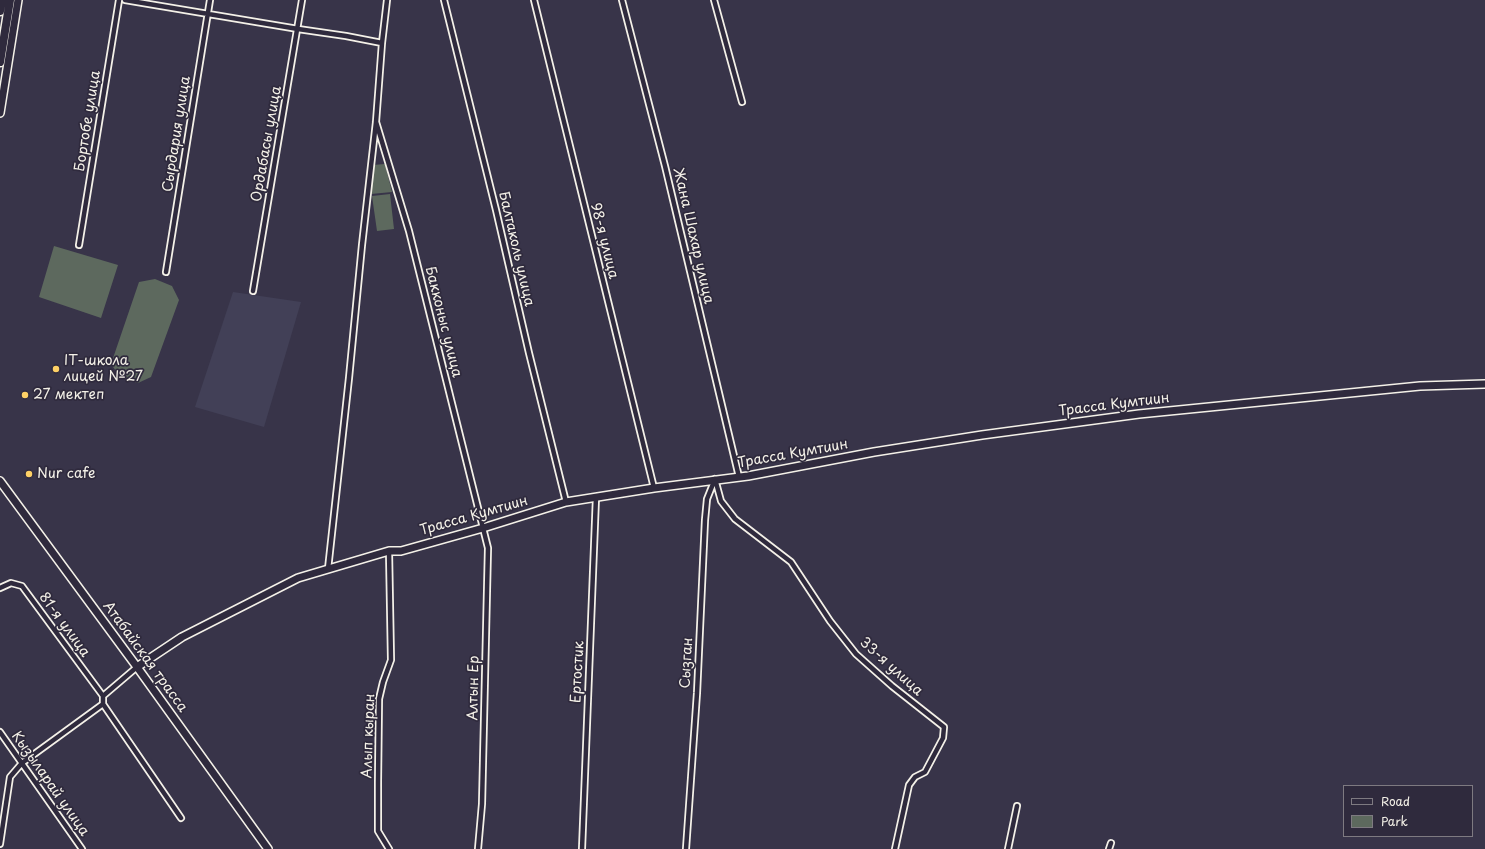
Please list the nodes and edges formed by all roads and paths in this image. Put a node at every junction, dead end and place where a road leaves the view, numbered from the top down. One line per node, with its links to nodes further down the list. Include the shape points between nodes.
1 (2, 0): 13 (highway)
2 (10, 0): 17 (highway)
3 (18, 0): 19 (street)
4 (119, 0): 21 (street, Бортобе улица)
5 (124, 0): 14 (street)
6 (210, 0): 14 (street, Сырдария улица)
7 (302, 0): 15 (street, Ордабасы улица)
8 (387, 0): 16 (street)
9 (444, 0): 30 (street, Балтаколь улица)
10 (534, 0): 28 (street, 98-я улица)
11 (622, 0): 25 (street, Жана Шахар улица, via 665,166)
12 (714, 0): 18 (street)
13 (0, 11)
14 (208, 14): 15 (street); 22 (street, Сырдария улица)
15 (298, 29): 16 (street); 23 (street, Ордабасы улица)
16 (382, 43): 20 (street)
17 (0, 62)
18 (742, 102)
19 (0, 113)
20 (376, 122): 31 (street, Бакконыс улица, via 409,231); 33 (street)
21 (79, 246)
22 (166, 272)
23 (253, 291)
24 (1485, 384): 25 (street, Трасса Кумтиин, via 1420,386 1139,414 974,436)
25 (739, 477): 26 (street, Трасса Кумтиин)
26 (715, 479): 28 (street, Трасса Кумтиин); 49 (street, Сызган, via 707,499 705,520); 50 (street, 33-я улица, via 721,501 735,519 791,562 830,621 856,654 944,727 943,738 925,772 915,778 910,785)
27 (0, 481): 35 (street, Атабайская трасса)
28 (654, 488): 29 (street, Трасса Кумтиин)
29 (596, 497): 30 (street, Трасса Кумтиин); 48 (street, Ертостик)
30 (566, 502): 31 (street, Трасса Кумтиин)
31 (483, 528): 32 (street, Трасса Кумтиин); 47 (street, Алтын Ер, via 488,548 482,804)
32 (389, 551): 33 (street, Трасса Кумтиин); 46 (street, Алып кыран, via 391,660 379,699 378,789 378,831)
33 (328, 569): 35 (street, Трасса Кумтиин, via 298,578 271,591 182,637)
34 (0, 588): 36 (street, 81-я улица, via 11,583 22,586)
35 (137, 667): 36 (street); 45 (street, Атабайская трасса)
36 (103, 696): 37 (street)
37 (103, 704): 39 (street); 41 (street)
38 (0, 732): 39 (street, Кызыларай улица)
39 (22, 763): 43 (street, via 10,777); 44 (street, Кызыларай улица)
40 (1017, 806): 51 (street)
41 (181, 818)
42 (1111, 843): 52 (street)
43 (0, 844)
44 (82, 849)
45 (268, 849)
46 (389, 849)
47 (478, 849)
48 (582, 849)
49 (686, 849)
50 (895, 849)
51 (1008, 849)
52 (1109, 849)

